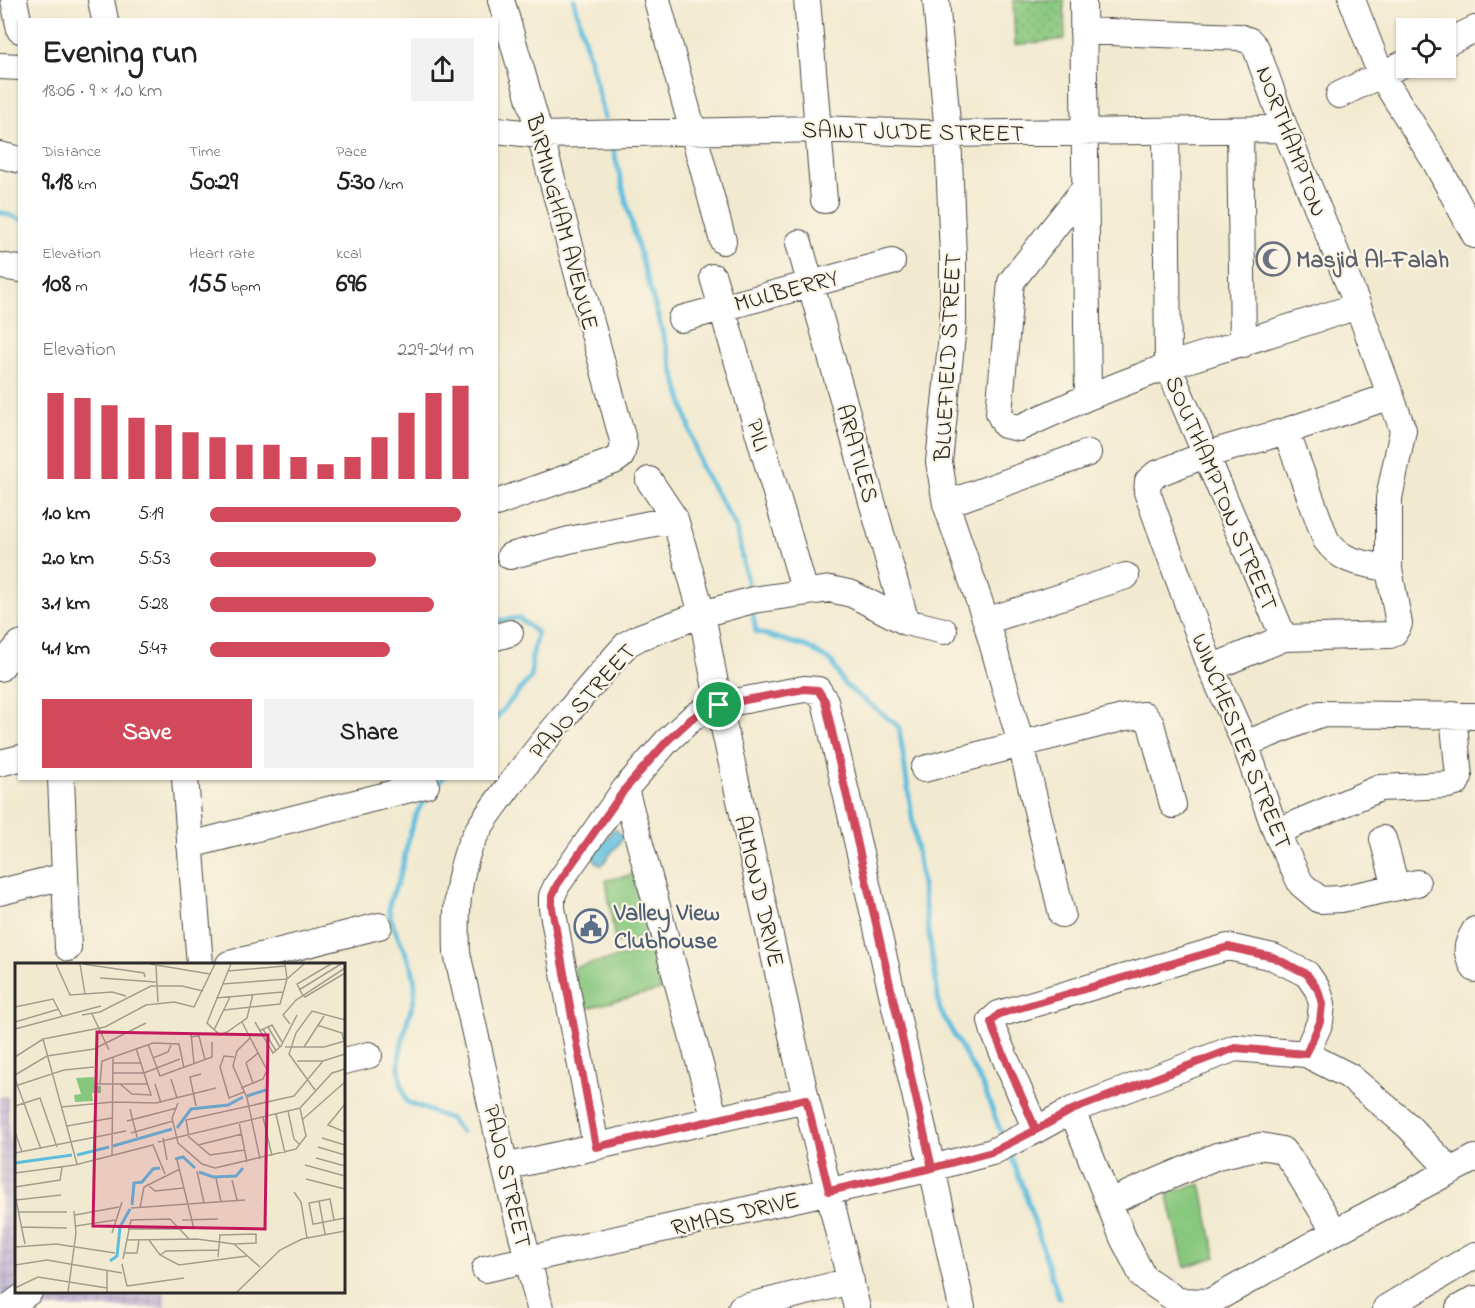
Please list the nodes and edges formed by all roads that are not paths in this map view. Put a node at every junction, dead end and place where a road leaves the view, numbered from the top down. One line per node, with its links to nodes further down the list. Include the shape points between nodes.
1 (14, 0): 10 (street)
2 (101, 0): 9 (street)
3 (501, 0): 11 (street, BIRMINGHAM AVENUE)
4 (657, 0): 24 (street)
5 (807, 0): 20 (street)
6 (936, 0): 27 (street, BLUEFIELD STREET)
7 (1352, 0): 18 (street)
8 (1083, 3): 13 (street)
9 (105, 18)
10 (18, 20)
11 (503, 29): 28 (street, BIRMINGHAM AVENUE)
12 (1475, 29): 14 (street)
13 (1083, 31): 21 (street, NORTHAMPTON, via 1250,41); 26 (street)
14 (1456, 38)
15 (0, 66): 16 (street)
16 (18, 67)
17 (1396, 68): 18 (street)
18 (1381, 75): 19 (street); 33 (street, via 1435,161)
19 (1339, 95)
20 (819, 129): 24 (street, SAINT JUDE STREET); 27 (street, SAINT JUDE STREET); 32 (street)
21 (1285, 129): 23 (street, SAINT JUDE STREET); 41 (street, NORTHAMPTON)
22 (498, 130): 28 (street, SAINT JUDE STREET)
23 (1240, 130): 25 (street, SAINT JUDE STREET); 44 (street)
24 (692, 131): 28 (street, SAINT JUDE STREET); 34 (street)
25 (1166, 131): 26 (street, SAINT JUDE STREET); 45 (street, SOUTHAMPTON STREET)
26 (1085, 132): 27 (street, SAINT JUDE STREET); 31 (street)
27 (948, 134): 53 (street, BLUEFIELD STREET, via 953,325 939,462)
28 (540, 135): 52 (street, BIRMINGHAM AVENUE, via 624,444 621,456 614,461)
29 (0, 155): 30 (street)
30 (18, 160)
31 (1085, 188): 47 (street); 47 (street, via 1011,282 999,413 1005,425 1019,428)
32 (824, 200)
33 (1475, 236)
34 (723, 241)
35 (799, 243): 40 (street, ARATILES)
36 (892, 262): 40 (street, MULBERRY)
37 (0, 267): 38 (street)
38 (18, 269)
39 (713, 277): 42 (street, PILI)
40 (810, 284): 42 (street, MULBERRY); 61 (street, ARATILES)
41 (1358, 306): 44 (street); 46 (street, NORTHAMPTON)
42 (721, 308): 43 (street, MULBERRY); 58 (street, PILI)
43 (681, 319)
44 (1243, 344): 45 (street)
45 (1168, 366): 47 (street); 50 (street, SOUTHAMPTON STREET)
46 (1391, 396): 48 (street); 56 (street, NORTHAMPTON, via 1403,430 1389,498)
47 (1088, 397)
48 (1286, 431): 50 (street); 56 (street, via 1326,540 1342,557)
49 (1088, 453): 53 (street)
50 (1205, 455): 63 (street, SOUTHAMPTON STREET); 66 (street, WINCHESTER STREET, via 1156,474 1148,481 1147,492)
51 (649, 480): 54 (street, ALMOND DRIVE)
52 (498, 502)
53 (946, 504): 60 (street, BLUEFIELD STREET)
54 (675, 519): 55 (street); 59 (street, ALMOND DRIVE)
55 (510, 556)
56 (1389, 569): 63 (street, NORTHAMPTON, via 1399,624 1394,633)
57 (1126, 576): 60 (street)
58 (805, 592): 59 (street, PAJO STREET, via 753,600); 61 (street, PAJO STREET, via 830,589 852,594)
59 (702, 614): 67 (street, ALMOND DRIVE); 100 (street, PAJO STREET, via 627,644 544,740 483,822 466,855 459,885 457,953)
60 (987, 621): 69 (street, BLUEFIELD STREET)
61 (906, 622): 62 (street, PAJO STREET)
62 (944, 631)
63 (1284, 638): 66 (street)
64 (18, 646): 65 (street)
65 (0, 668)
66 (1211, 668): 70 (street, WINCHESTER STREET)
67 (719, 705): 77 (street, via 691,719); 94 (street, ALMOND DRIVE); 101 (street, via 804,689 818,690 825,701)
68 (1464, 716): 70 (street, via 1320,714); 79 (street, via 1456,783 1380,788)
69 (1021, 744): 73 (street); 78 (street, via 1143,715 1151,724); 84 (street, BLUEFIELD STREET)
70 (1245, 744): 79 (street, WINCHESTER STREET)
71 (18, 758): 72 (street)
72 (0, 763)
73 (924, 769)
74 (61, 780): 82 (street)
75 (185, 780): 81 (street)
76 (426, 784): 81 (street)
77 (625, 789): 96 (street); 98 (street, via 562,876 552,896)
78 (1173, 805)
79 (1276, 832): 80 (street, WINCHESTER STREET, via 1301,884 1320,900 1407,885)
80 (1383, 839)
81 (190, 845): 88 (street)
82 (65, 876): 83 (street); 87 (street)
83 (0, 892)
84 (1062, 914)
85 (379, 926): 89 (street)
86 (1475, 930): 90 (street, via 1467,945)
87 (68, 948)
88 (200, 963)
89 (233, 963)
90 (1475, 969)
91 (1306, 1054): 95 (street, RIMAS DRIVE, via 1235,1048); 97 (street, via 1320,1022 1322,1004 1307,974 1273,957 1228,947 999,1014 991,1022 994,1032); 102 (street, RIMAS DRIVE, via 1349,1076 1408,1126)
92 (369, 1055): 93 (street)
93 (345, 1061)
94 (806, 1099): 96 (street); 103 (street, ALMOND DRIVE)
95 (1072, 1110): 97 (street, RIMAS DRIVE); 104 (street)
96 (715, 1120): 98 (street)
97 (1036, 1130): 101 (street, RIMAS DRIVE, via 992,1152)
98 (596, 1147): 100 (street)
99 (1475, 1158): 102 (street)
100 (505, 1167): 107 (street, PAJO STREET)
101 (932, 1168): 103 (street, RIMAS DRIVE); 116 (street)
102 (1450, 1171): 105 (street)
103 (829, 1191): 107 (street, RIMAS DRIVE); 109 (street, ALMOND DRIVE)
104 (1109, 1202): 105 (street, via 1218,1156 1261,1146 1282,1150 1293,1162); 105 (street, via 1143,1277 1178,1301 1210,1302)
105 (1335, 1232)
106 (1475, 1255): 117 (street)
107 (528, 1260): 108 (street, RIMAS DRIVE); 113 (street, PAJO STREET)
108 (485, 1269)
109 (851, 1281): 114 (street); 115 (street, ALMOND DRIVE)
110 (28, 1293): 112 (street)
111 (1475, 1299): 118 (street)
112 (7, 1308)
113 (540, 1308)
114 (741, 1308)
115 (857, 1308)
116 (962, 1308)
117 (1386, 1308)
118 (1459, 1308)

